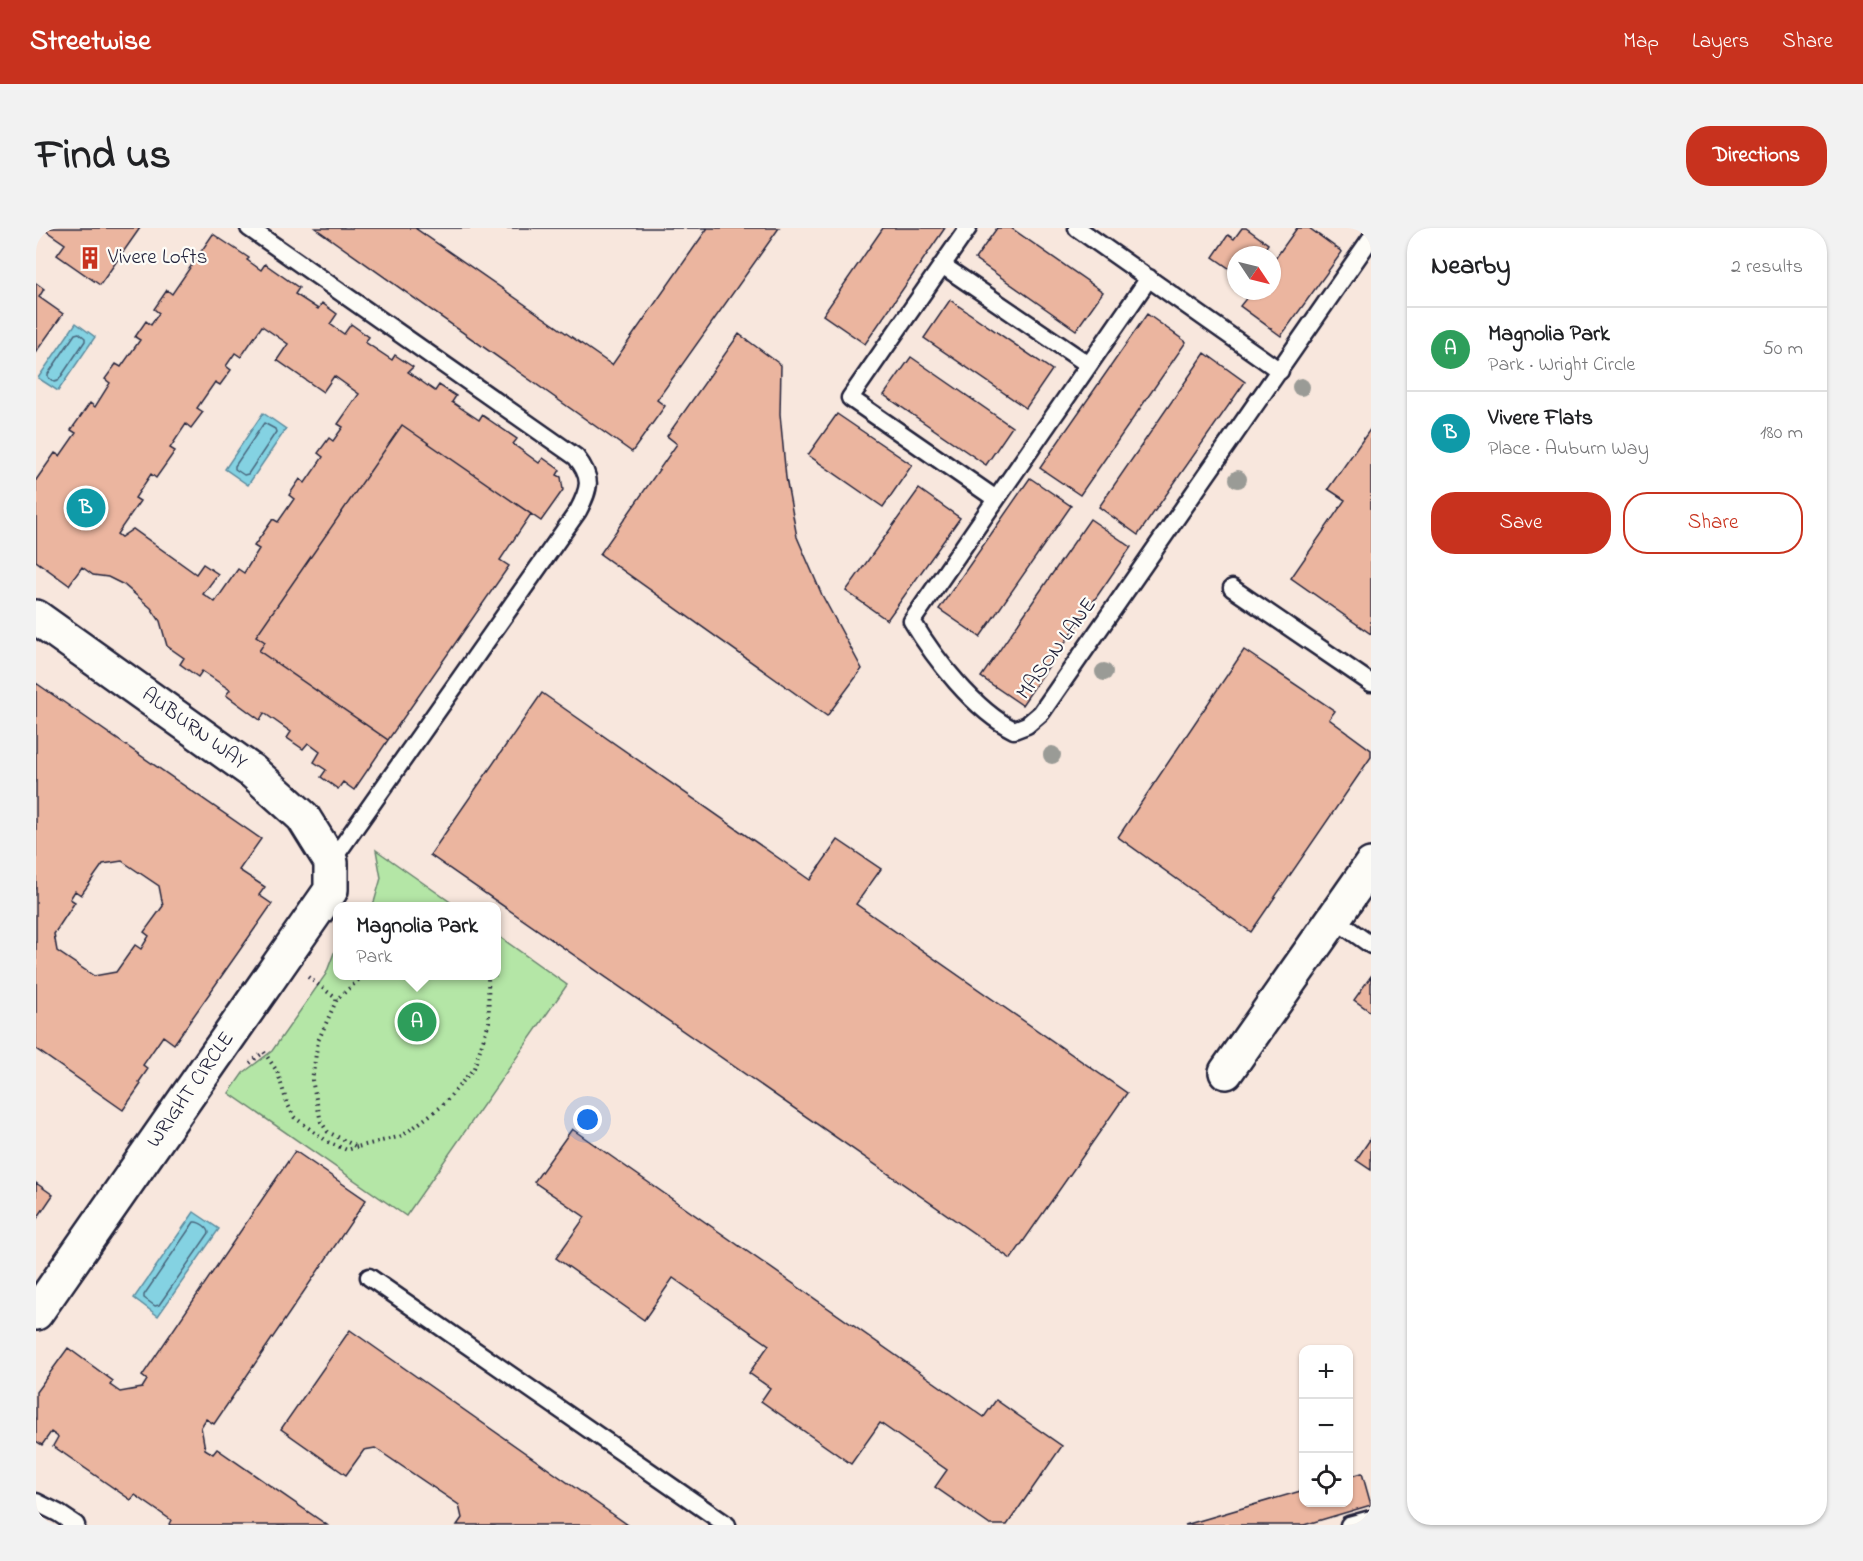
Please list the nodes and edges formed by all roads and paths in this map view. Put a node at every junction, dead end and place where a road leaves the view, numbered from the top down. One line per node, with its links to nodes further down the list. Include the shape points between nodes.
1 (249, 228): 13 (lane, via 576,457 586,469 589,490)
2 (968, 228): 5 (lane)
3 (1077, 228): 6 (lane)
4 (1371, 238): 8 (lane, MASON LANE)
5 (942, 265): 7 (lane); 9 (lane, via 850,398)
6 (1149, 278): 7 (lane, MASON LANE); 8 (lane)
7 (1089, 365): 9 (lane, MASON LANE)
8 (1280, 370): 9 (lane, MASON LANE, via 1041,713 1014,730 978,703 949,673 912,621)
9 (996, 499)
10 (1232, 588): 12 (lane)
11 (36, 617): 13 (street, AUBURN WAY, via 253,772 303,817)
12 (1371, 683)
13 (332, 862): 17 (street, WRIGHT CIRCLE, via 331,890)
14 (1371, 865): 15 (street)
15 (1334, 919): 16 (lane); 22 (street)
16 (1371, 945)
17 (283, 959): 20 (path); 21 (street, WRIGHT CIRCLE)
18 (358, 980): 20 (path)
19 (488, 980): 23 (path, via 489,1022 474,1068 442,1106 402,1137)
20 (337, 999): 23 (path, via 318,1041 312,1080 321,1122 328,1132)
21 (221, 1047): 23 (path, via 246,1066 264,1052 277,1071 294,1117 328,1142 347,1150); 25 (street, WRIGHT CIRCLE)
22 (1226, 1072)
23 (357, 1147)
24 (369, 1277): 29 (lane)
25 (36, 1313)
26 (36, 1502): 28 (lane)
27 (1371, 1519): 30 (lane)
28 (76, 1525)
29 (727, 1525)
30 (1349, 1525)

